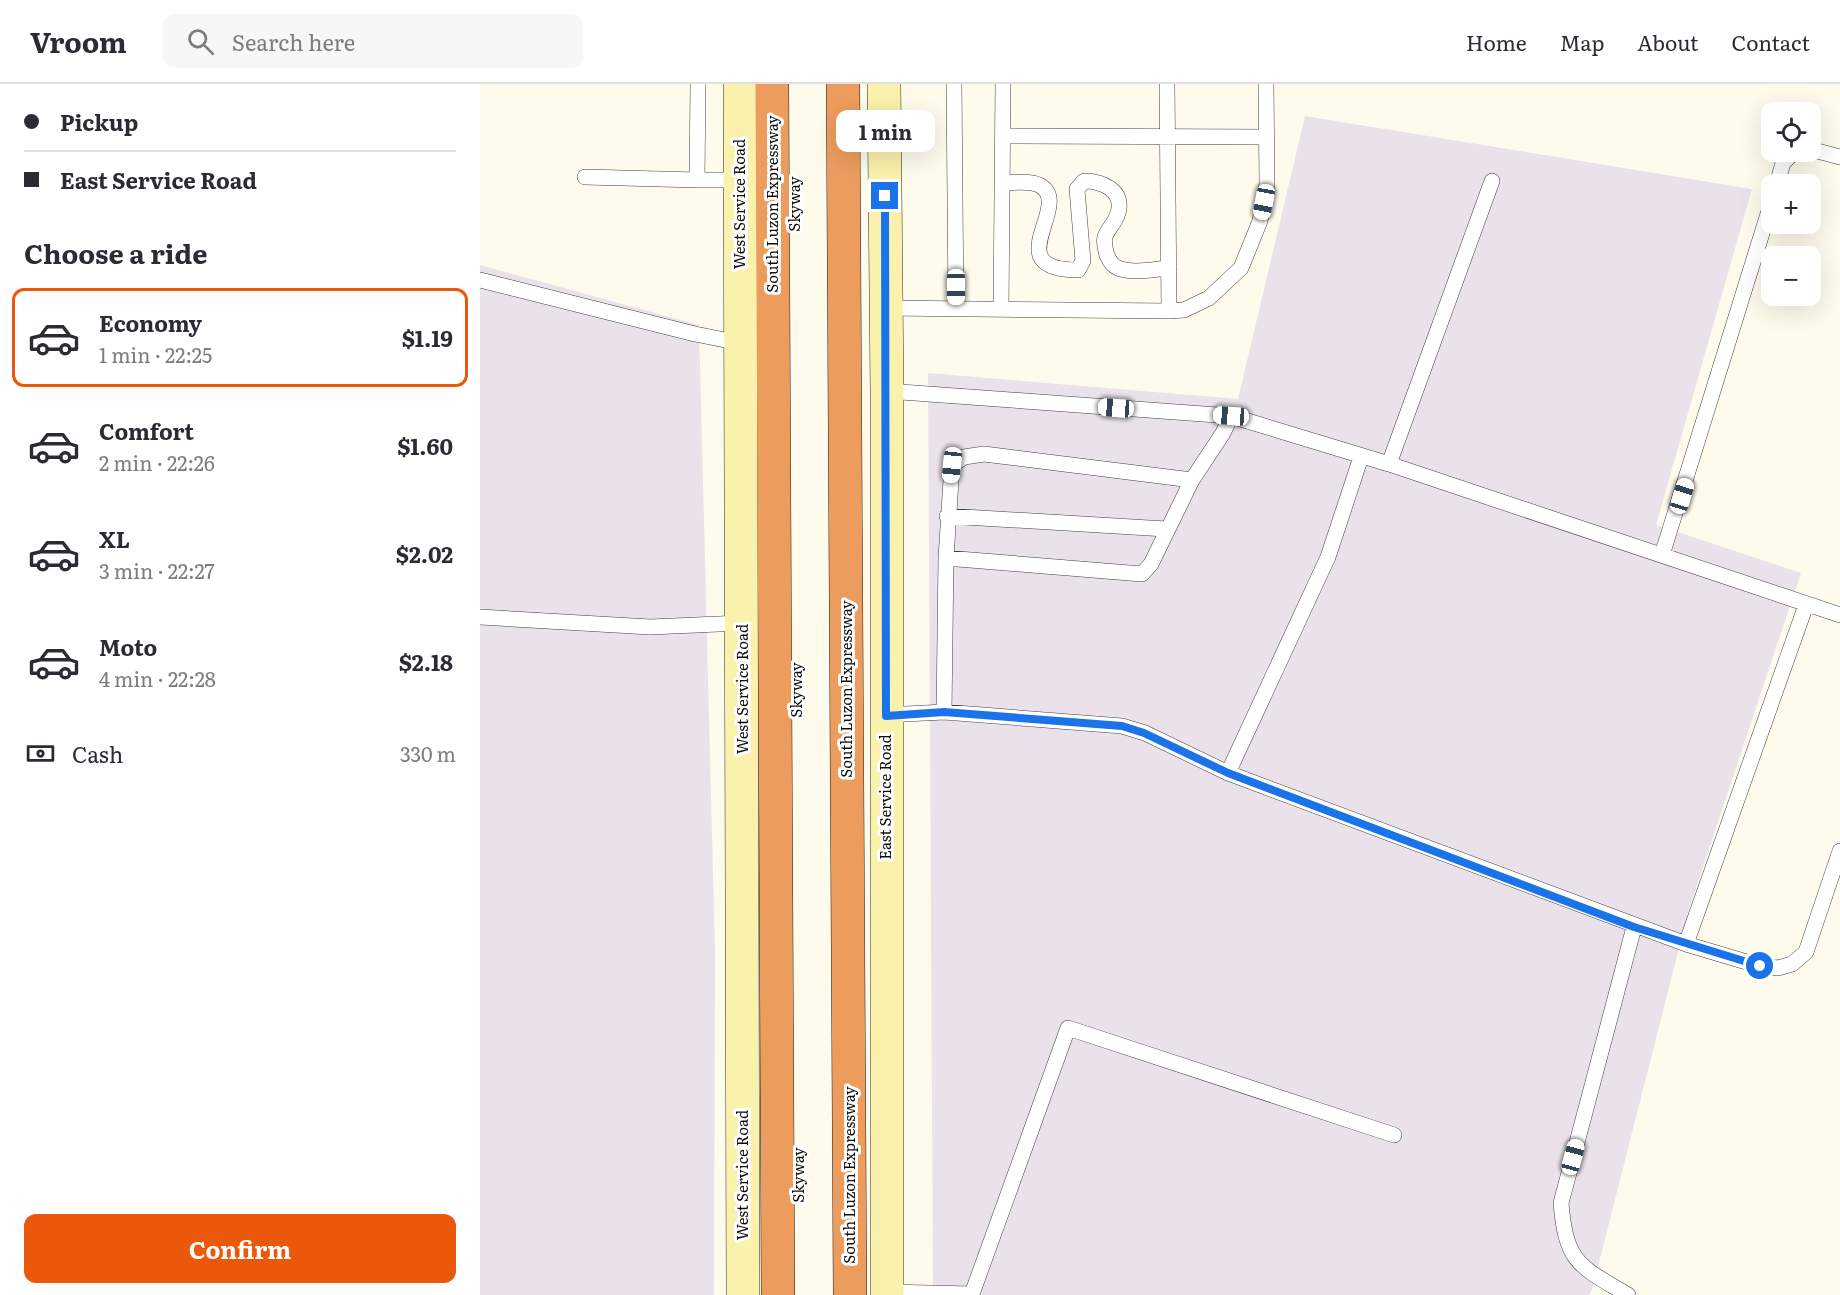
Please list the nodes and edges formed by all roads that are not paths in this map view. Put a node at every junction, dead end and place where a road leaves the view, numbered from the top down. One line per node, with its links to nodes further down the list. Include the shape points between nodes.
1 (698, 84): 18 (lane)
2 (740, 84): 19 (main road, West Service Road)
3 (772, 84): 52 (highway, South Luzon Expressway)
4 (794, 84): 53 (highway, Skyway)
5 (828, 84): 54 (highway)
6 (843, 84): 55 (highway, South Luzon Expressway)
7 (884, 84): 25 (main road, East Service Road)
8 (954, 84): 26 (lane)
9 (1003, 84): 12 (lane)
10 (1167, 84): 13 (lane)
11 (1266, 84): 14 (lane)
12 (1003, 136): 13 (lane); 21 (lane)
13 (1168, 137): 14 (lane); 23 (lane)
14 (1266, 137): 28 (lane, via 1267,184 1260,221 1241,268 1209,298 1184,310)
15 (1821, 152): 16 (lane)
16 (1840, 157)
17 (585, 177): 18 (lane)
18 (697, 180): 19 (lane)
19 (741, 180): 29 (main road, West Service Road)
20 (1492, 181): 33 (lane)
21 (1002, 183): 23 (lane, via 1041,186 1050,198 1038,248 1044,261 1059,270 1078,270 1083,261 1077,189 1084,181 1101,181 1112,189 1118,202 1118,213 1103,242 1109,261 1117,268 1133,271); 27 (lane)
22 (1762, 234): 37 (lane)
23 (1169, 268): 28 (lane)
24 (480, 280): 29 (lane)
25 (886, 308): 26 (lane); 30 (main road, East Service Road)
26 (956, 309): 27 (lane)
27 (1001, 309): 28 (lane)
28 (1169, 311)
29 (740, 343): 42 (main road, West Service Road)
30 (887, 391): 31 (lane); 44 (main road, East Service Road)
31 (1231, 416): 32 (lane); 34 (lane)
32 (1361, 457): 33 (lane); 45 (lane, via 1328,557)
33 (1389, 464): 37 (lane)
34 (1192, 480): 35 (lane, via 984,454 964,457 952,465); 36 (lane)
35 (947, 516): 36 (lane); 38 (lane)
36 (1166, 528): 38 (lane, via 1142,574)
37 (1662, 555): 39 (lane)
38 (946, 558): 43 (lane)
39 (1806, 605): 40 (lane); 48 (lane)
40 (1840, 615)
41 (480, 617): 42 (lane, via 650,627)
42 (742, 623): 51 (main road, West Service Road)
43 (944, 712): 44 (lane); 45 (lane, via 1122,726)
44 (886, 716): 50 (main road, East Service Road)
45 (1228, 773): 47 (lane)
46 (1840, 851): 48 (lane, via 1806,952 1792,964 1778,968 1760,966)
47 (1634, 927): 48 (lane); 56 (lane, via 1561,1203 1567,1247 1582,1268)
48 (1686, 944)
49 (1394, 1135): 50 (lane, via 1068,1028 972,1294)
50 (887, 1293)
51 (743, 1295)
52 (778, 1295)
53 (799, 1295)
54 (832, 1295)
55 (850, 1295)
56 (1628, 1295)

